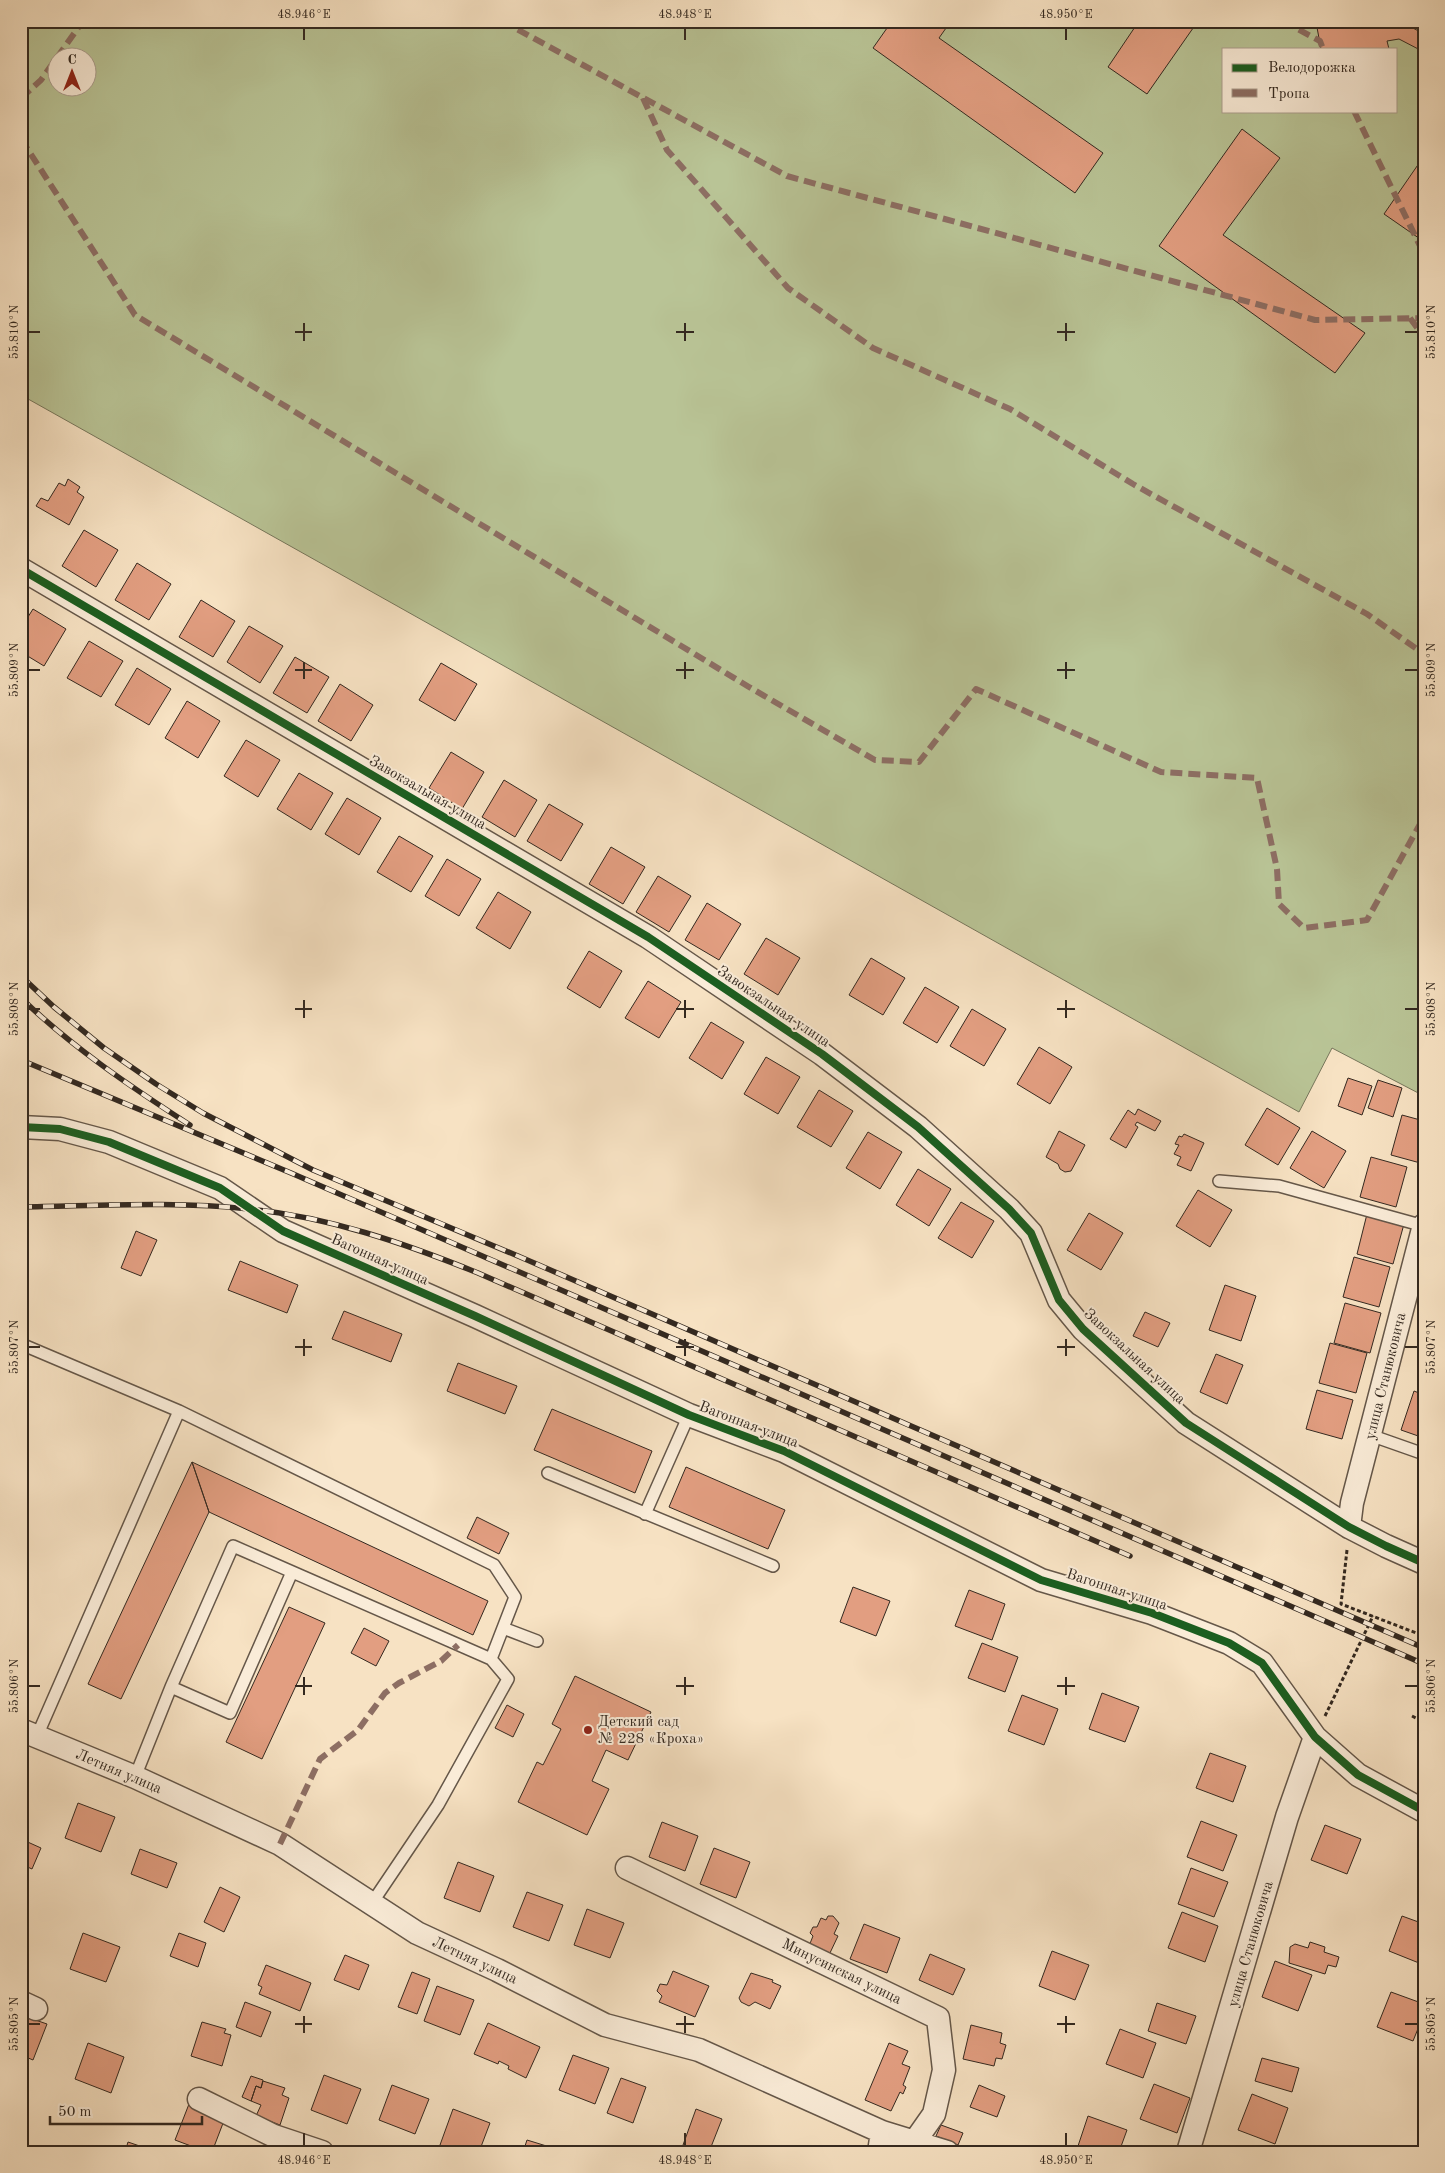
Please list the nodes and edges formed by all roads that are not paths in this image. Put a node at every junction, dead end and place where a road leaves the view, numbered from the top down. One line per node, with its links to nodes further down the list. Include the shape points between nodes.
1 (21, 569): 12 (street, Завокзальная улица, via 648,938 822,1054 918,1127 1009,1209 1031,1233 1059,1300 1083,1330 1186,1423)
2 (21, 1126): 7 (street, Вагонная улица, via 60,1129 109,1142 220,1188 283,1231)
3 (1219, 1181): 4 (lane, via 1279,1186)
4 (1424, 1225): 8 (street, улица Станюковича)
5 (21, 1344): 6 (lane)
6 (179, 1411): 16 (lane, via 494,1565 516,1596); 20 (lane)
7 (689, 1415): 11 (lane); 21 (street, Вагонная улица, via 784,1451 1041,1580 1152,1614 1229,1643 1262,1663)
8 (1370, 1435): 9 (lane); 12 (street, улица Станюковича)
9 (1424, 1454)
10 (548, 1473): 11 (lane)
11 (646, 1514): 14 (lane)
12 (1349, 1527): 13 (street, Завокзальная улица)
13 (1424, 1562)
14 (773, 1566)
15 (292, 1572): 18 (lane); 19 (lane, via 230,1713); 19 (lane, via 233,1546)
16 (504, 1628): 17 (lane); 18 (lane)
17 (537, 1641)
18 (491, 1660): 25 (lane, via 508,1679 438,1805)
19 (171, 1687): 22 (lane)
20 (29, 1733): 22 (street, Летняя улица)
21 (1315, 1737): 23 (street, Вагонная улица, via 1358,1775); 31 (street, улица Станюковича, via 1287,1817)
22 (135, 1777): 25 (street, Летняя улица, via 284,1846)
23 (1424, 1811)
24 (627, 1868): 27 (street, Минусинская улица, via 938,2018 944,2070 934,2114)
25 (372, 1903): 28 (street, Летняя улица, via 417,1933 606,2025 699,2050)
26 (199, 2098): 29 (street, via 274,2136)
27 (915, 2141): 28 (street, Летняя улица); 30 (street, Летняя улица)
28 (880, 2142)
29 (322, 2152)
30 (947, 2152)
31 (1188, 2152)

